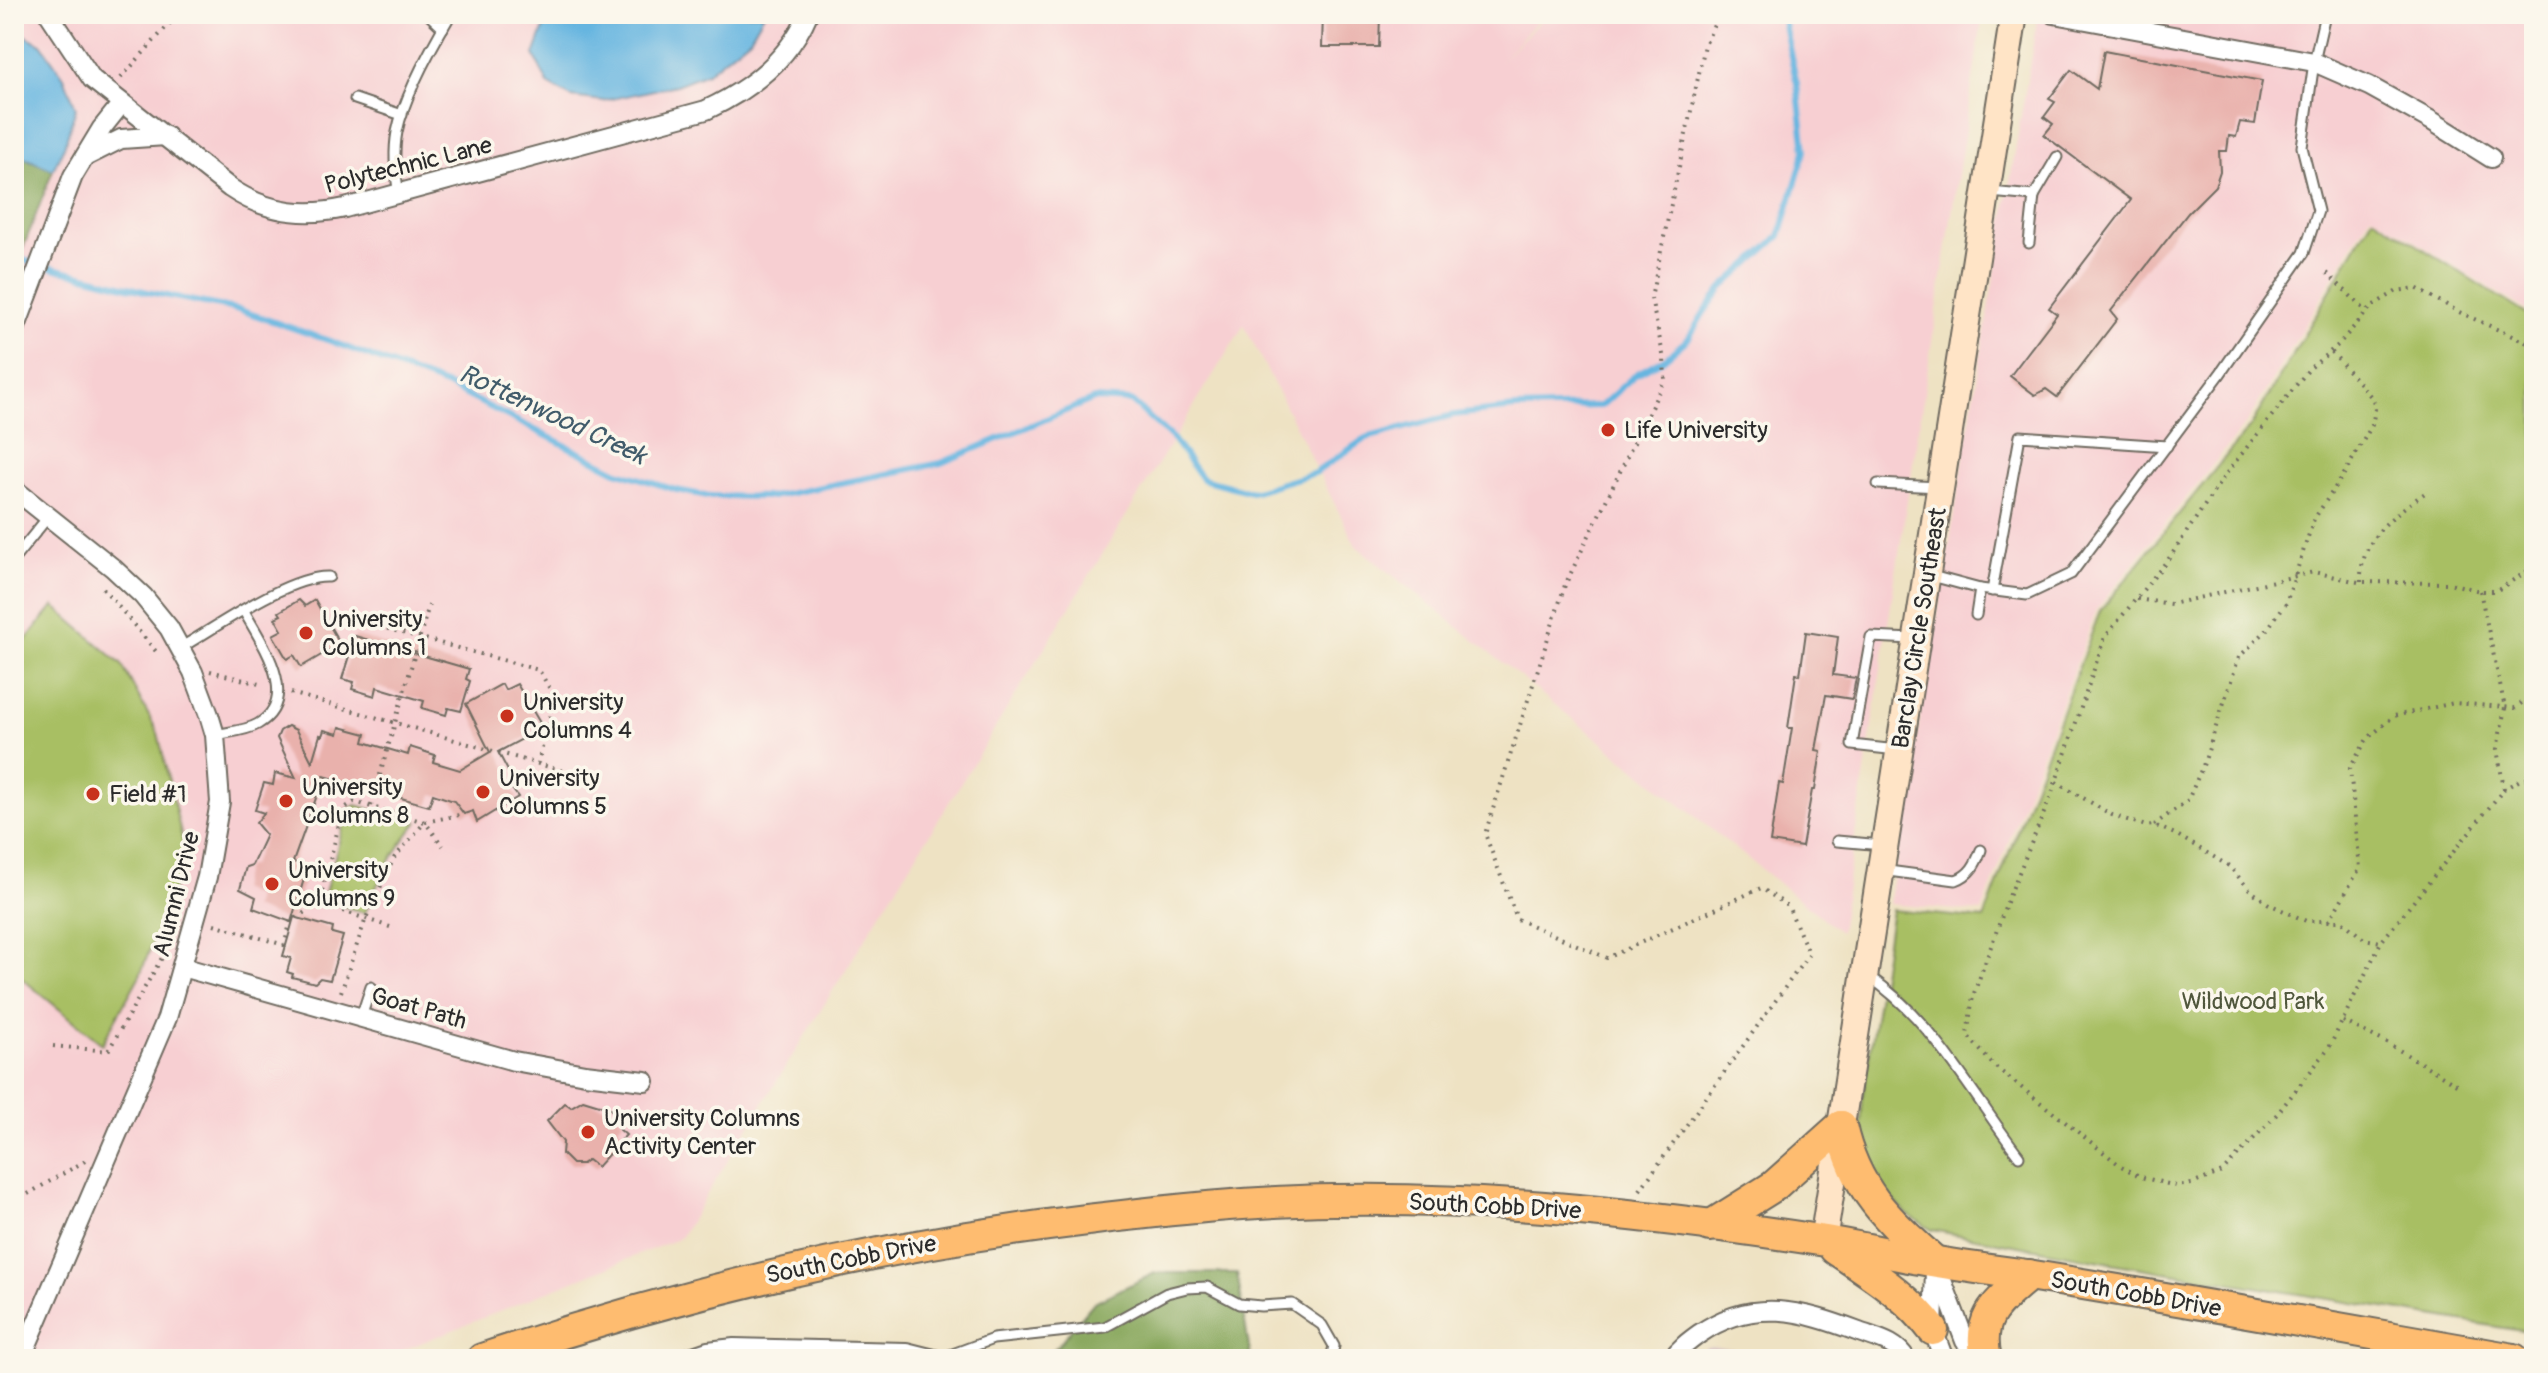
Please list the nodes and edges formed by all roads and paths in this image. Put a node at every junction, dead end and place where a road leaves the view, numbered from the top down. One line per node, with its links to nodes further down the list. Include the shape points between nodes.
1 (49, 14): 12 (street, Polytechnic Lane, via 92,79)
2 (428, 14): 9 (lane)
3 (451, 14): 9 (lane)
4 (808, 14): 19 (street, Polytechnic Lane, via 764,74 706,110)
5 (1719, 14): 95 (path, via 1705,45 1651,298 1665,379 1565,585 1485,834 1517,919 1607,958 1761,888 1788,906 1809,954)
6 (2014, 14): 18 (street, Barclay Circle Southeast)
7 (2054, 14): 10 (street)
8 (2325, 14): 10 (lane)
9 (443, 28): 13 (lane)
10 (2314, 62): 16 (street, via 2369,86); 27 (lane, via 2302,147 2318,211 2304,253)
11 (355, 99): 13 (lane)
12 (122, 103): 14 (street, Polytechnic Lane); 17 (street)
13 (402, 115): 19 (lane, via 394,160)
14 (166, 136): 17 (street, via 121,139); 19 (street, Polytechnic Lane, via 230,188 269,208 322,212)
15 (2057, 157): 20 (lane)
16 (2491, 158)
17 (81, 160): 24 (street)
18 (1986, 191): 20 (lane); 29 (street, Barclay Circle Southeast)
19 (399, 194)
20 (2034, 196): 21 (lane)
21 (2029, 243)
22 (2327, 273): 23 (path)
23 (2367, 312): 25 (path, via 2397,291 2416,288); 26 (path)
24 (14, 332)
25 (2534, 346)
26 (2331, 351): 37 (path, via 2373,399 2375,410 2372,425 2314,519); 43 (path, via 2309,369 2225,475)
27 (2167, 446): 41 (lane, via 2071,574 2027,595); 41 (lane, via 2020,436)
28 (1878, 484): 29 (lane)
29 (1941, 487): 35 (street, Barclay Circle Southeast)
30 (14, 489): 32 (street, Alumni Drive)
31 (2428, 491): 39 (path, via 2399,511 2365,548)
32 (48, 517): 33 (lane); 50 (street, Alumni Drive, via 129,582)
33 (14, 559)
34 (2534, 567): 42 (path, via 2496,591)
35 (1928, 575): 40 (lane); 49 (street, Barclay Circle Southeast)
36 (329, 577): 45 (lane, via 298,582)
37 (2295, 577): 39 (path, via 2314,572); 43 (path, via 2171,604); 70 (path, via 2273,622 2239,657 2188,800)
38 (95, 578): 51 (path)
39 (2361, 582): 42 (path, via 2449,583)
40 (1980, 589): 41 (lane); 47 (lane)
41 (1992, 591)
42 (2480, 591): 58 (path)
43 (2136, 599): 65 (path, via 2105,637)
44 (429, 605): 48 (path)
45 (244, 611): 50 (lane); 54 (lane)
46 (333, 614): 48 (path)
47 (1976, 615)
48 (421, 636): 59 (path); 62 (path, via 539,670 555,698)
49 (1918, 640): 61 (street, Barclay Circle Southeast); 61 (lane, via 1871,637 1852,745)
50 (180, 648): 52 (street, Alumni Drive)
51 (163, 661)
52 (193, 672): 54 (path, via 215,671); 60 (street, Alumni Drive)
53 (290, 684): 55 (path)
54 (279, 689): 55 (path); 60 (lane, via 274,707 259,724)
55 (292, 693): 57 (path); 59 (path)
56 (2534, 694): 58 (path, via 2515,708)
57 (290, 705)
58 (2505, 708): 66 (path, via 2497,749); 78 (path, via 2454,703 2424,709 2394,716 2367,739 2350,768 2360,868)
59 (395, 722): 62 (path); 67 (path)
60 (215, 735): 77 (street, Alumni Drive, via 220,802)
61 (1900, 750): 74 (street, Barclay Circle Southeast)
62 (538, 763): 63 (path)
63 (570, 773)
64 (2534, 778): 66 (path)
65 (2056, 782): 70 (path, via 2112,815); 87 (path, via 1973,996 1967,1035 1994,1066 2121,1166 2176,1186 2192,1184 2222,1172 2277,1114 2329,1048)
66 (2504, 789): 80 (path)
67 (371, 806): 69 (path); 75 (path, via 354,802 343,809)
68 (464, 814): 69 (path)
69 (425, 822): 72 (path); 76 (path, via 394,858)
70 (2154, 825): 78 (path, via 2229,866 2269,904 2306,921)
71 (1837, 841): 74 (lane)
72 (443, 846)
73 (1981, 850): 74 (lane, via 1973,868 1956,880)
74 (1883, 858): 83 (street, Barclay Circle Southeast)
75 (319, 903): 76 (path); 77 (path, via 291,921 284,945)
76 (366, 918): 79 (path); 85 (path)
77 (204, 920): 81 (street, Alumni Drive); 81 (path, via 204,946)
78 (2329, 921): 80 (path, via 2342,921 2364,939)
79 (390, 927)
80 (2381, 942): 87 (path)
81 (189, 944): 82 (street, Alumni Drive); 88 (path, via 170,943 108,1051)
82 (182, 967): 85 (street, Goat Path); 92 (street, Alumni Drive, via 160,1037)
83 (1865, 975): 91 (street, Barclay Circle Southeast); 93 (lane, via 1940,1043)
84 (371, 987): 86 (lane)
85 (335, 1009): 86 (street, Goat Path)
86 (361, 1017): 89 (street, Goat Path, via 533,1065)
87 (2343, 1021): 90 (path)
88 (53, 1046)
89 (645, 1081)
90 (2458, 1085)
91 (1841, 1126): 96 (main road, via 1774,1186); 97 (street, Barclay Circle Southeast); 98 (main road, via 1857,1177 1894,1225)
92 (112, 1146): 94 (path); 101 (street, Alumni Drive)
93 (2019, 1156)
94 (14, 1202)
95 (1622, 1215): 96 (main road, South Cobb Drive); 102 (main road, South Cobb Drive, via 1334,1200 1190,1208 1038,1226 742,1281)
96 (1710, 1226): 97 (main road, South Cobb Drive)
97 (1823, 1241): 98 (main road, South Cobb Drive); 100 (main road, via 1895,1291)
98 (1935, 1262): 99 (main road, South Cobb Drive); 100 (street); 109 (street)
99 (2029, 1275): 110 (main road, via 1987,1320 1982,1335); 111 (main road, South Cobb Drive)
100 (1933, 1330): 108 (street)
101 (21, 1359)
102 (482, 1359)
103 (685, 1359): 104 (street, via 734,1348 906,1352)
104 (937, 1359): 105 (lane, via 993,1339 1105,1327 1167,1293 1207,1287 1239,1304 1292,1304 1322,1325 1334,1346)
105 (1331, 1359)
106 (1672, 1359): 107 (street, via 1713,1324 1754,1310 1784,1310 1833,1323 1899,1347)
107 (1906, 1359)
108 (1944, 1359)
109 (1977, 1359)
110 (1986, 1359)
111 (2514, 1359)

